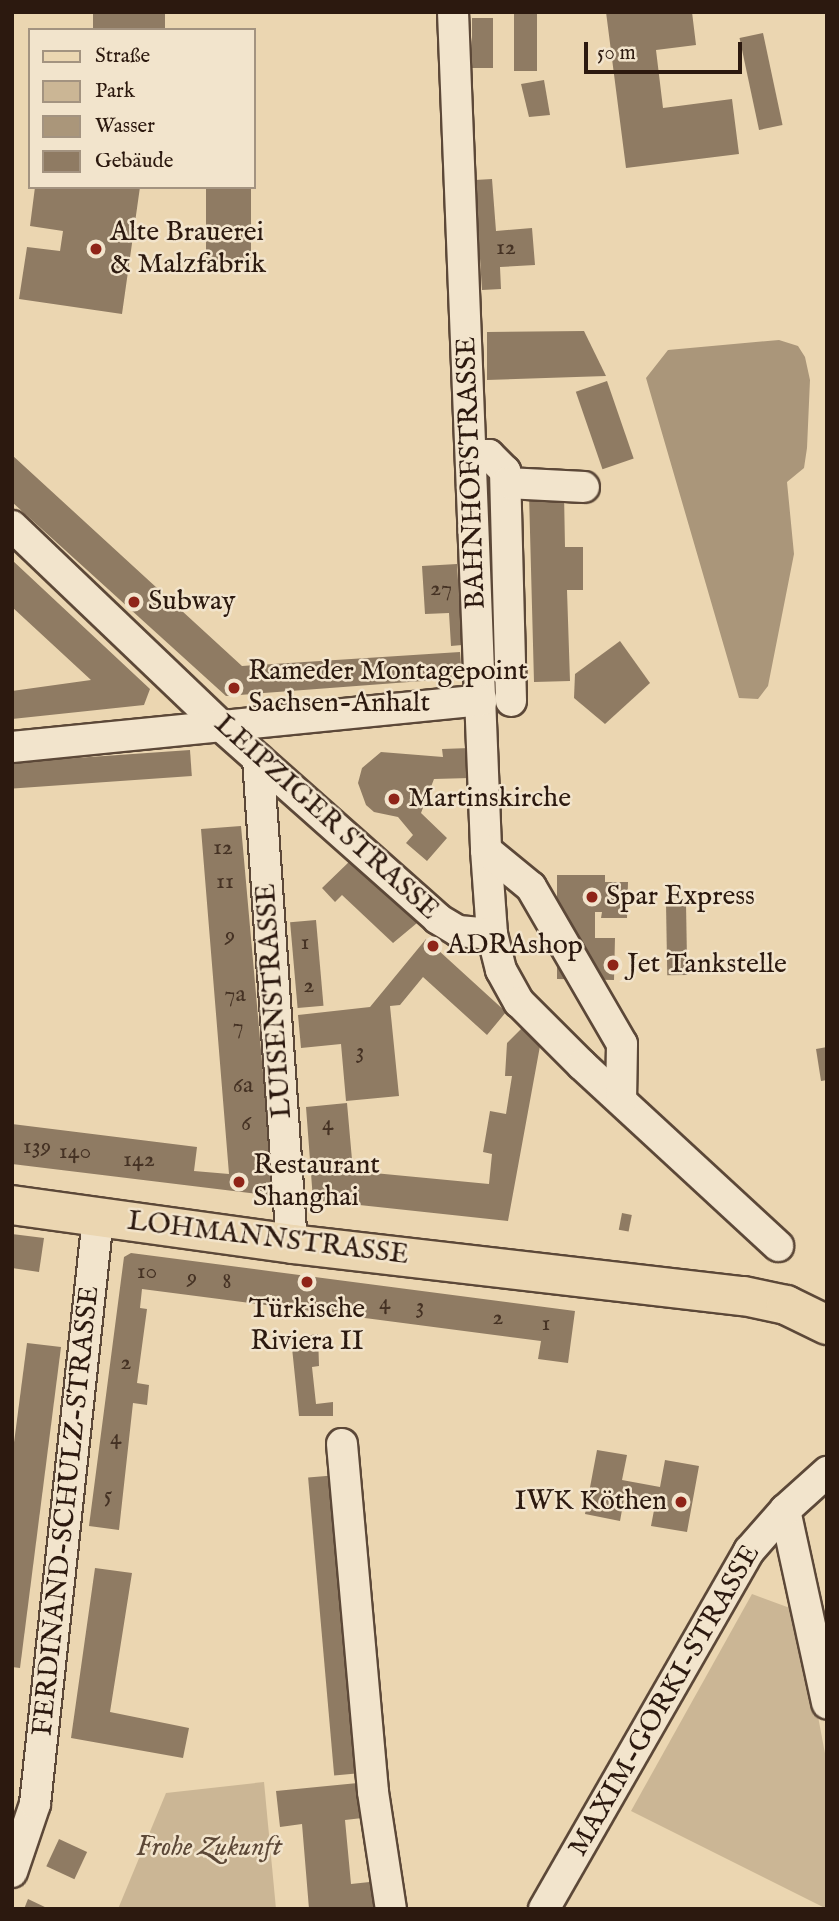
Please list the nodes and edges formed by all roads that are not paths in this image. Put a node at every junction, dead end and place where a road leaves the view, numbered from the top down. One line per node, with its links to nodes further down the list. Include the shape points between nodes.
1 (453, 12): 2 (street, BAHNHOFSTRASSE)
2 (471, 455): 3 (street, via 489,455 496,460); 6 (street, BAHNHOFSTRASSE)
3 (507, 483): 4 (street); 6 (street)
4 (584, 487)
5 (12, 526): 7 (street, LEIPZIGER STRASSE)
6 (496, 701): 7 (street); 10 (street, BAHNHOFSTRASSE)
7 (221, 726): 8 (street); 9 (street, LEIPZIGER STRASSE)
8 (12, 747)
9 (258, 759): 11 (street, LEIPZIGER STRASSE, via 438,919 458,931); 15 (street, LUISENSTRASSE)
10 (486, 850): 11 (street, BAHNHOFSTRASSE); 12 (street, via 531,887 622,1044)
11 (492, 934): 12 (street, via 501,970 519,1002)
12 (621, 1100): 16 (street)
13 (12, 1205): 14 (main road, LOHMANNSTRASSE)
14 (98, 1217): 15 (main road, LOHMANNSTRASSE); 22 (street, FERDINAND-SCHULZ-STRASSE)
15 (292, 1244): 17 (main road, LOHMANNSTRASSE, via 744,1296)
16 (778, 1246)
17 (817, 1319)
18 (342, 1444): 24 (street, via 373,1792)
19 (827, 1472): 20 (street, MAXIM-GORKI-STRASSE)
20 (785, 1510): 21 (street); 25 (street, MAXIM-GORKI-STRASSE, via 749,1551)
21 (827, 1703)
22 (24, 1802): 23 (street, FERDINAND-SCHULZ-STRASSE)
23 (12, 1872)
24 (391, 1909)
25 (544, 1909)

